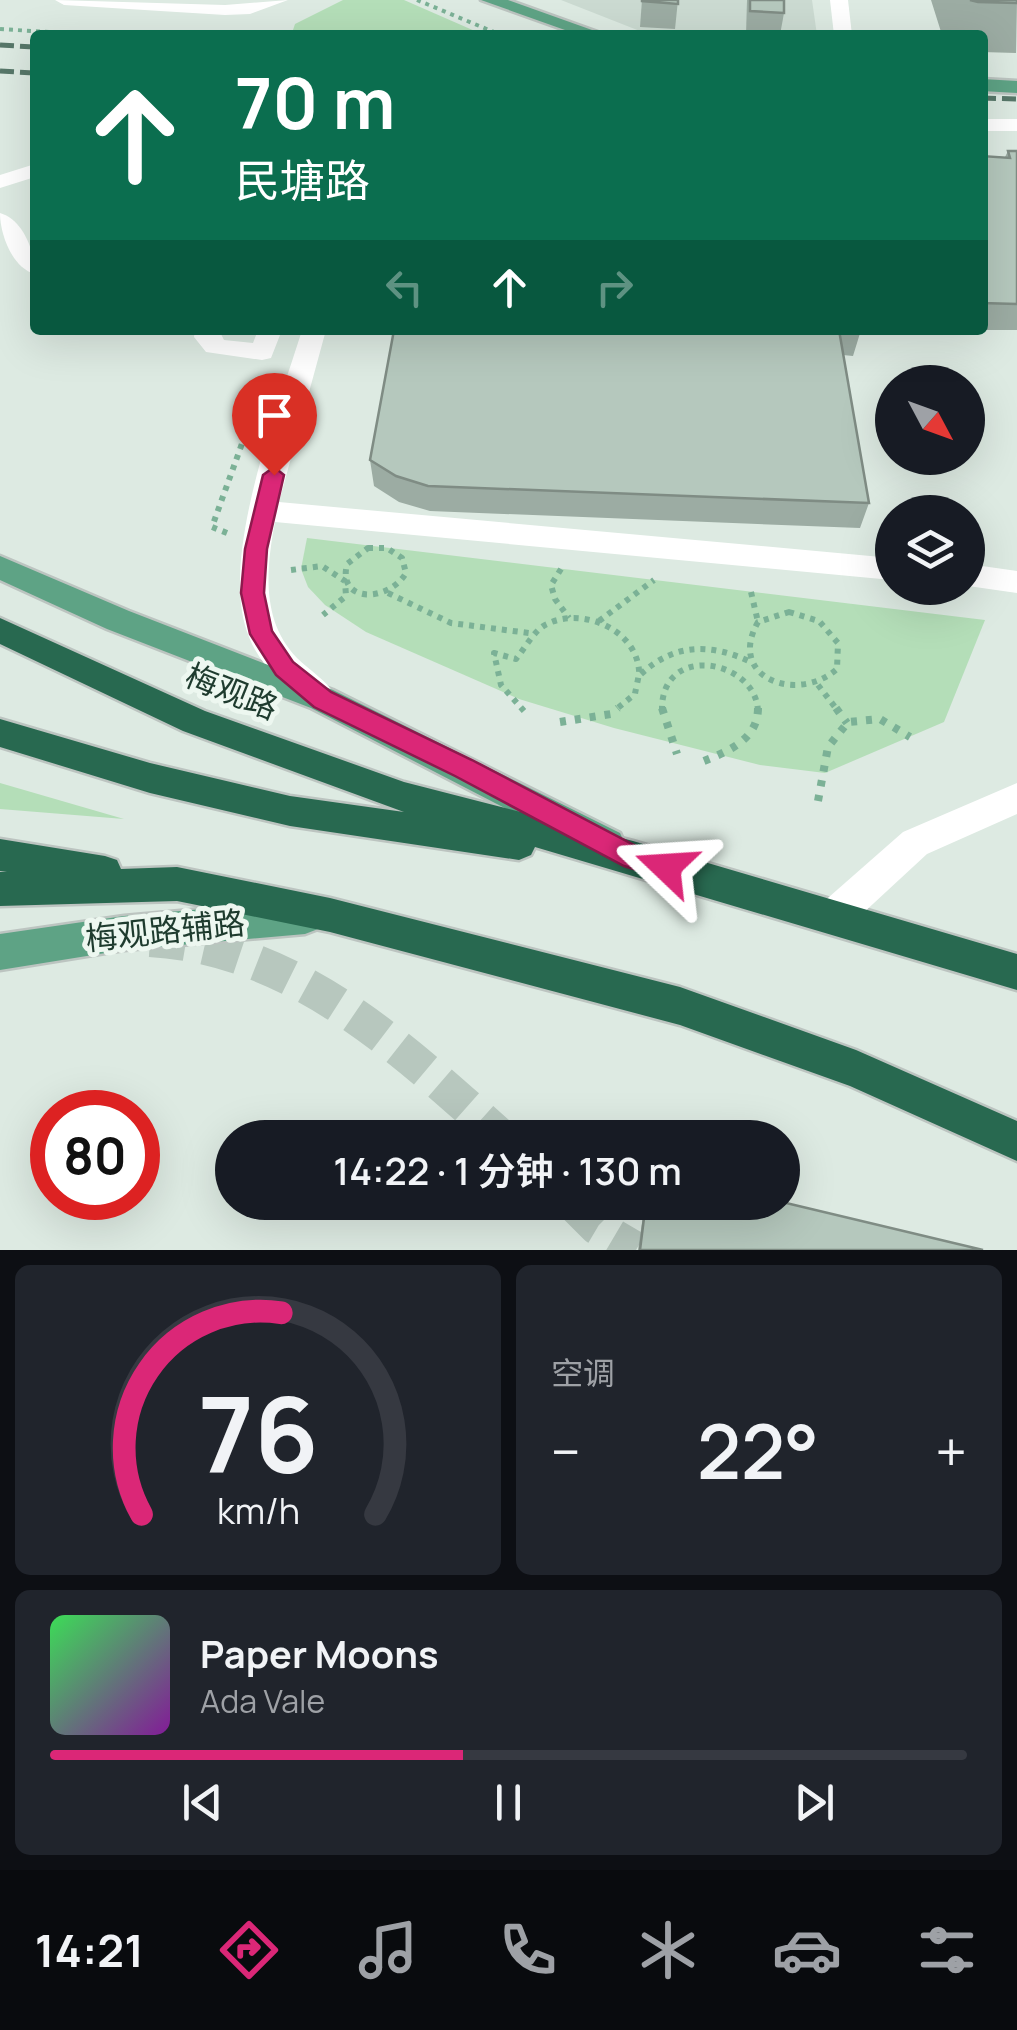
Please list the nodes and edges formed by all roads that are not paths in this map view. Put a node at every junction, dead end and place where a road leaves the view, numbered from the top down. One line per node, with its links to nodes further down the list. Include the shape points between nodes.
1 (64, 0): 2 (street, via 225,10)
2 (279, 0)
3 (839, 0): 6 (street)
4 (506, 2): 5 (main road)
5 (583, 30)
6 (842, 30)
7 (988, 85): 8 (main road)
8 (1017, 86)
9 (988, 125): 10 (street)
10 (1017, 125)
11 (30, 172): 12 (street)
12 (0, 182)
13 (0, 220): 14 (street)
14 (30, 260)
15 (206, 335): 16 (street, via 215,346 262,352)
16 (268, 335)
17 (313, 335): 18 (street)
18 (264, 511): 19 (street); 24 (street, via 252,593 261,634 284,668)
19 (875, 566)
20 (0, 567): 24 (main road)
21 (985, 578): 22 (street)
22 (1017, 582)
23 (0, 630): 30 (highway, 梅观路, via 194,721 289,757 404,797)
24 (322, 700): 30 (main road)
25 (0, 733): 27 (highway)
26 (0, 746): 27 (street)
27 (50, 749): 30 (highway, via 290,811)
28 (1017, 798): 34 (street, via 915,843)
29 (0, 855): 31 (highway)
30 (633, 857): 34 (highway, 梅观路)
31 (177, 884): 32 (highway); 33 (highway)
32 (0, 889)
33 (330, 915): 35 (main road, 梅观路辅路, via 124,932); 37 (highway, via 680,1006 856,1069)
34 (834, 916): 36 (highway, 梅观路)
35 (0, 952)
36 (1017, 972)
37 (1017, 1142)

